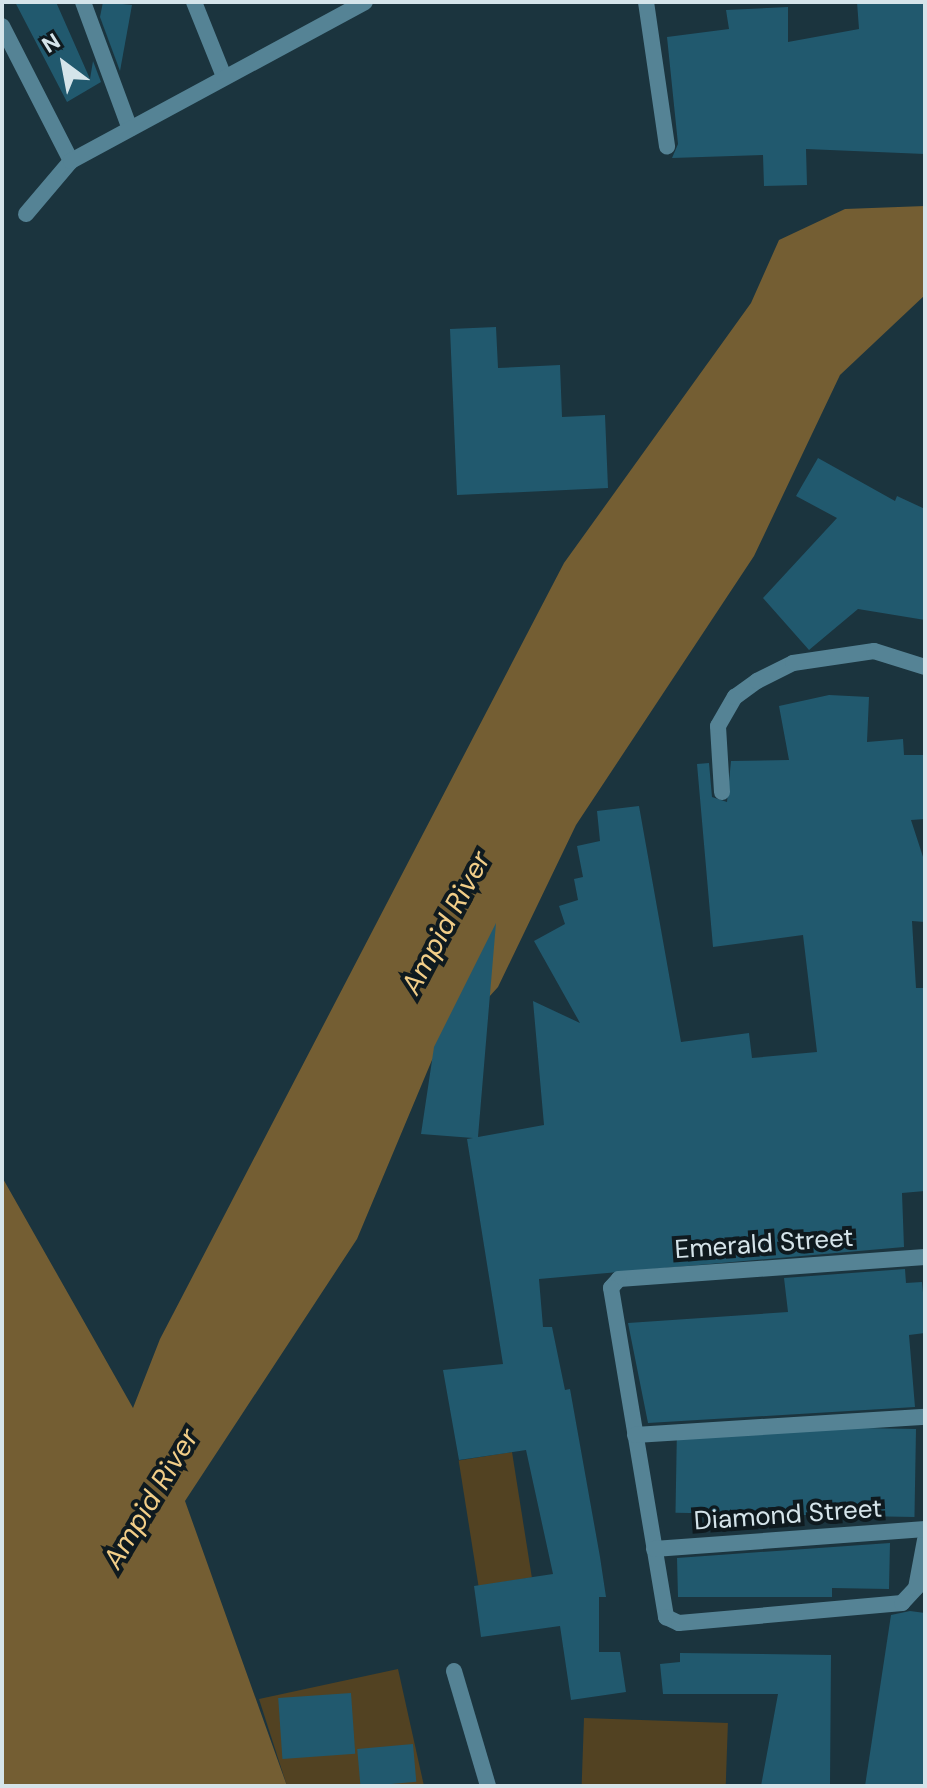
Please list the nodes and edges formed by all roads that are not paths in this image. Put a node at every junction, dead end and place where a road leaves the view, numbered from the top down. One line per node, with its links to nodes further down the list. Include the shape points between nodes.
1 (83, 2): 7 (street)
2 (194, 2): 6 (street)
3 (365, 2): 6 (street)
4 (646, 2): 8 (street)
5 (2, 26): 9 (street)
6 (223, 74): 7 (street)
7 (130, 129): 9 (street)
8 (667, 146)
9 (71, 161): 10 (street)
10 (26, 214)
11 (925, 667): 12 (street, via 874,651 793,663 757,681 735,697 718,726)
12 (722, 792)
13 (925, 1257): 15 (street, Emerald Street, via 619,1279 611,1288)
14 (925, 1417): 15 (street)
15 (635, 1435): 18 (street)
16 (925, 1529): 18 (street, Diamond Street)
17 (925, 1540): 18 (street, via 916,1588 902,1603 679,1623 666,1617)
18 (654, 1549)
19 (454, 1671): 20 (street)
20 (488, 1786)

